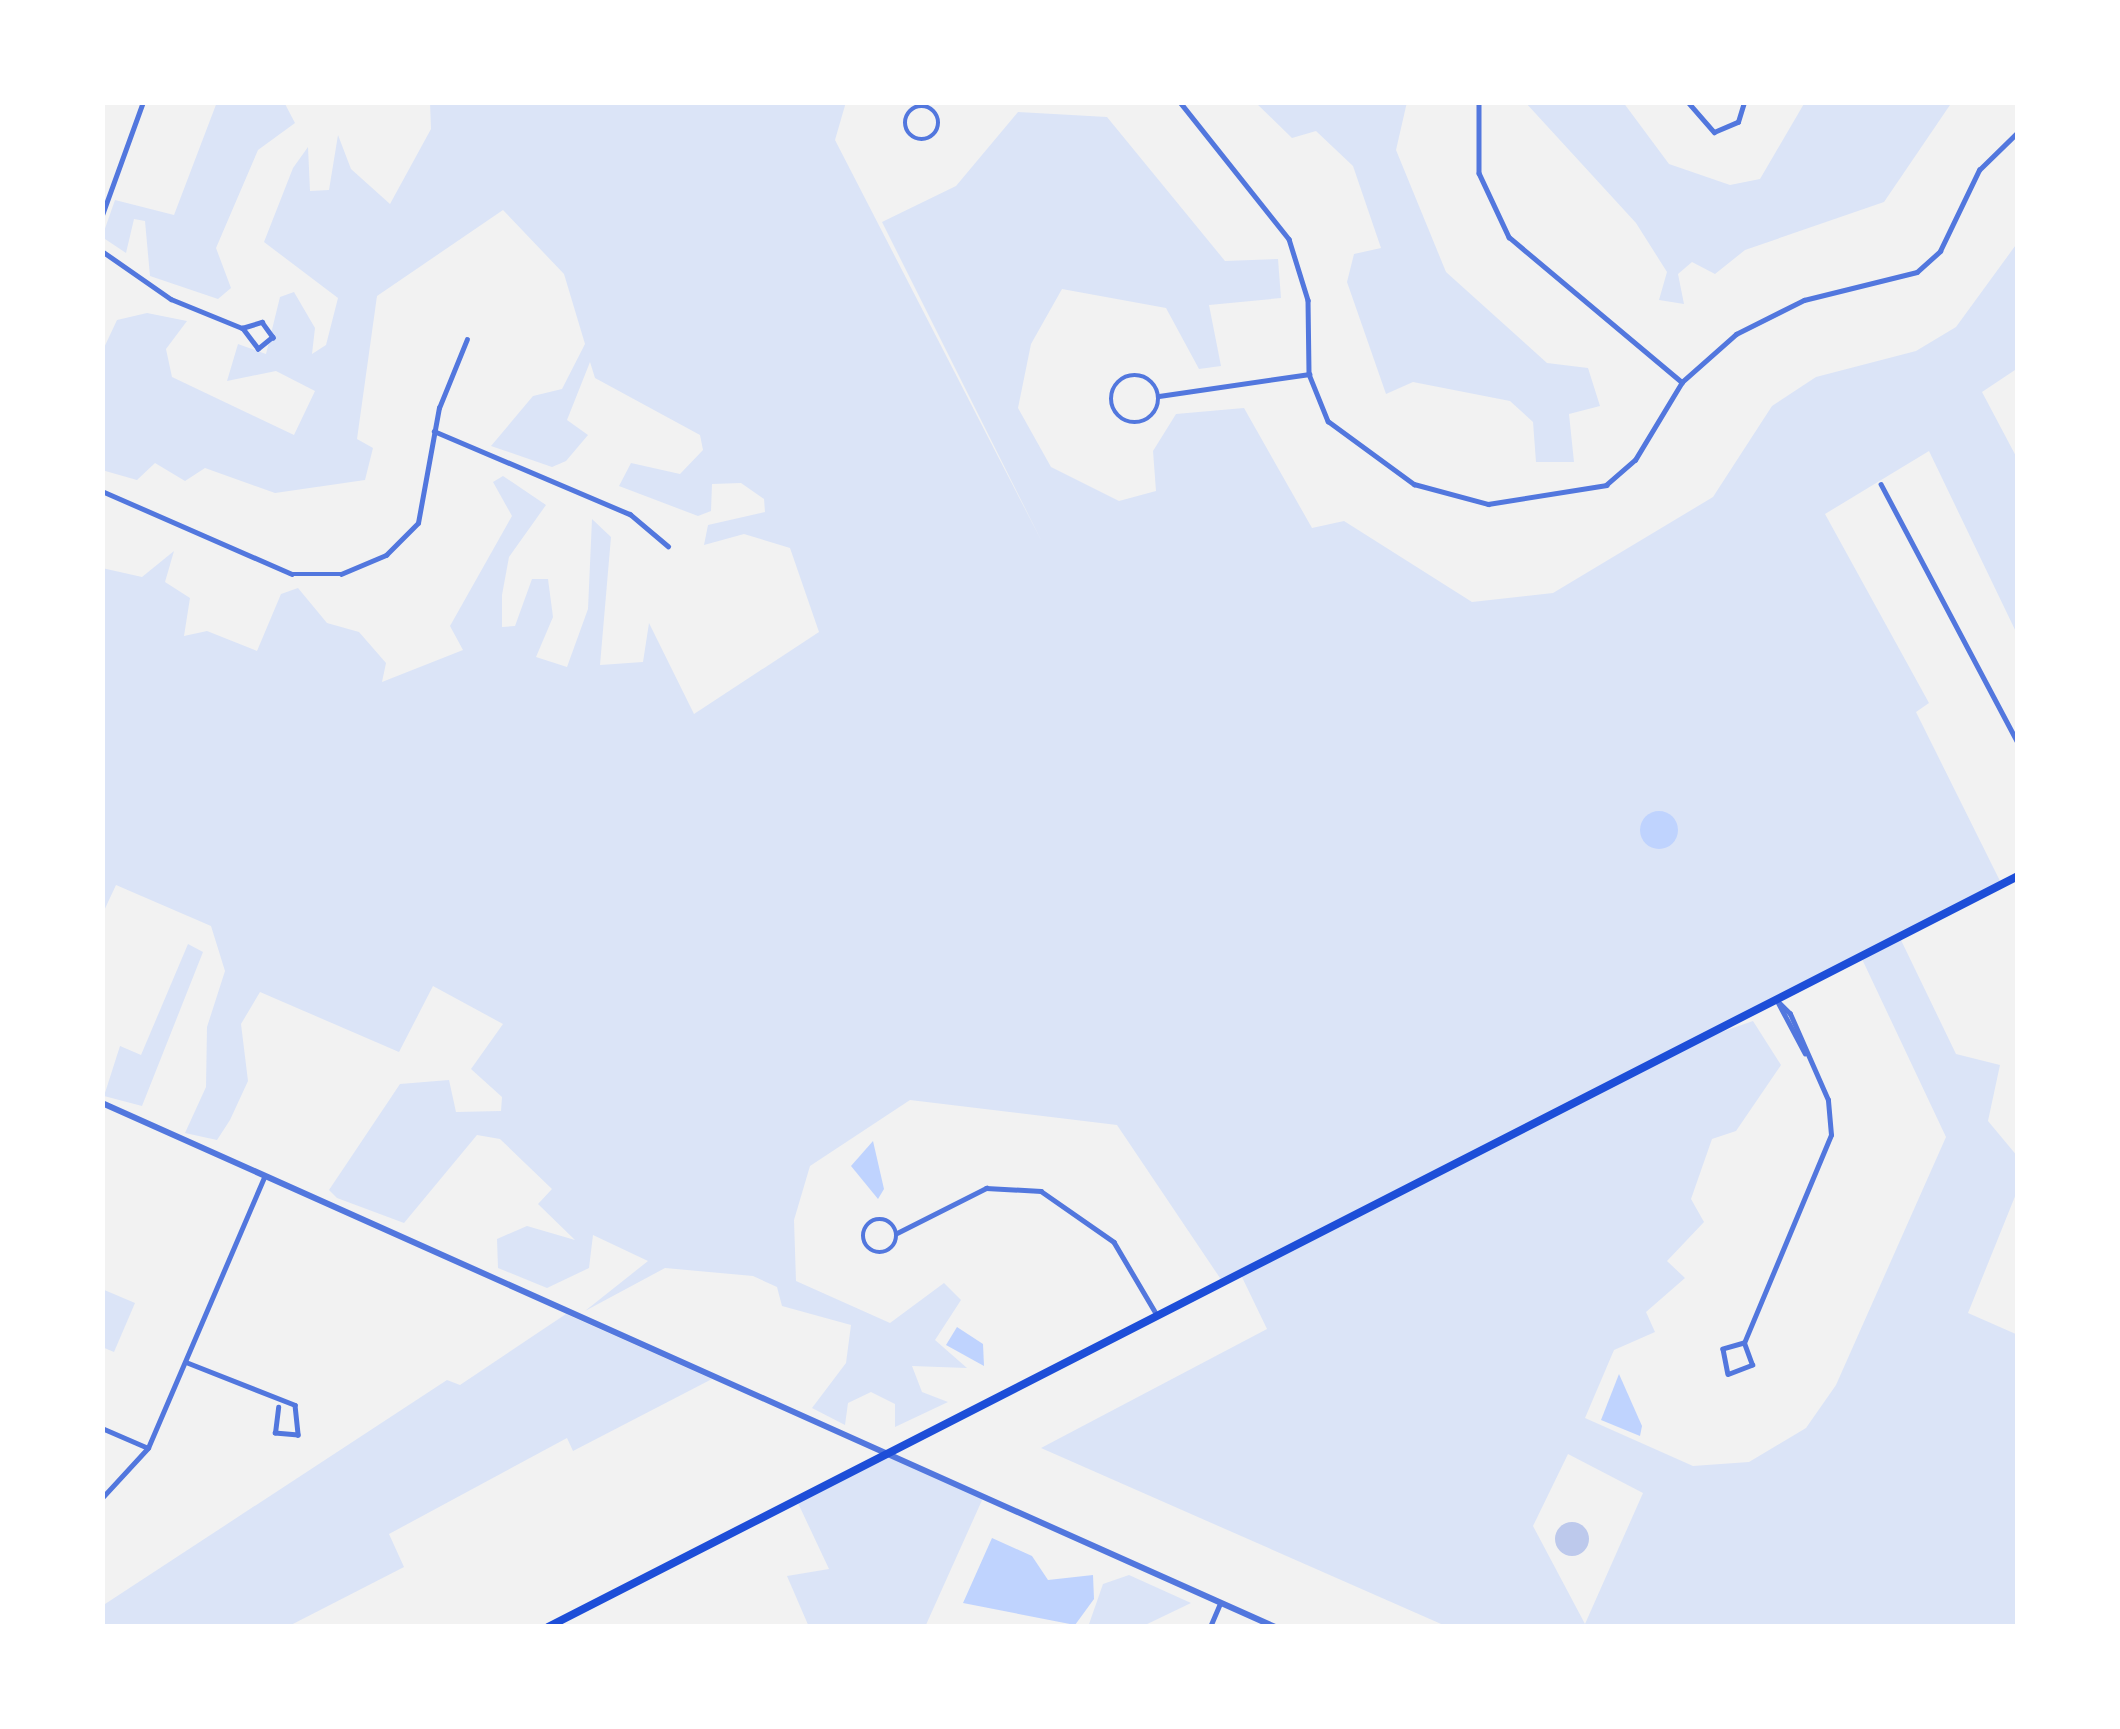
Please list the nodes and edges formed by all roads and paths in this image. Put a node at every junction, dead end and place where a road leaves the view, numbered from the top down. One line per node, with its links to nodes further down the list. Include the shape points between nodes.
1 (143, 102): 9 (street)
2 (946, 102): 7 (street)
3 (1180, 102): 13 (street, via 1205,147 1256,189 1289,239 1308,299)
4 (1479, 102): 14 (street, via 1479,173 1509,237)
5 (1688, 102): 6 (street, via 1714,132 1738,122)
6 (1744, 102)
7 (934, 111): 7 (street, via 910,110 910,135 936,132)
8 (2018, 132): 14 (street, via 1979,170 1926,266 1768,315)
9 (102, 215)
10 (102, 251): 11 (street, via 170,298)
11 (242, 328): 11 (street, via 262,322 273,337 258,349)
12 (467, 339): 16 (street)
13 (1310, 374): 14 (street, via 1328,421 1354,446 1428,491 1488,504 1606,485); 15 (street)
14 (1682, 382)
15 (1159, 396): 15 (street, via 1131,375 1111,404 1143,422)
16 (434, 431): 18 (street, via 409,534 321,579); 19 (street, via 630,514)
17 (1881, 484): 20 (street)
18 (102, 491)
19 (668, 546)
20 (2018, 742)
21 (2018, 876): 22 (main road)
22 (1778, 1002): 26 (main road); 27 (street, via 1833,1118 1830,1144)
23 (102, 1103): 24 (street)
24 (264, 1178): 28 (street); 32 (street)
25 (897, 1233): 25 (street, via 880,1253 863,1240 874,1220); 26 (street, via 986,1188 1041,1191 1114,1241)
26 (1156, 1315): 32 (main road)
27 (1744, 1343): 27 (street, via 1752,1365 1728,1374 1723,1349)
28 (186, 1362): 29 (street); 31 (street)
29 (278, 1407): 29 (street, via 302,1412 298,1435 274,1433)
30 (102, 1428): 31 (street)
31 (148, 1448): 33 (street)
32 (886, 1455): 34 (street); 35 (main road)
33 (102, 1498)
34 (1220, 1603): 36 (street); 37 (street)
35 (548, 1627)
36 (1210, 1627)
37 (1275, 1627)

